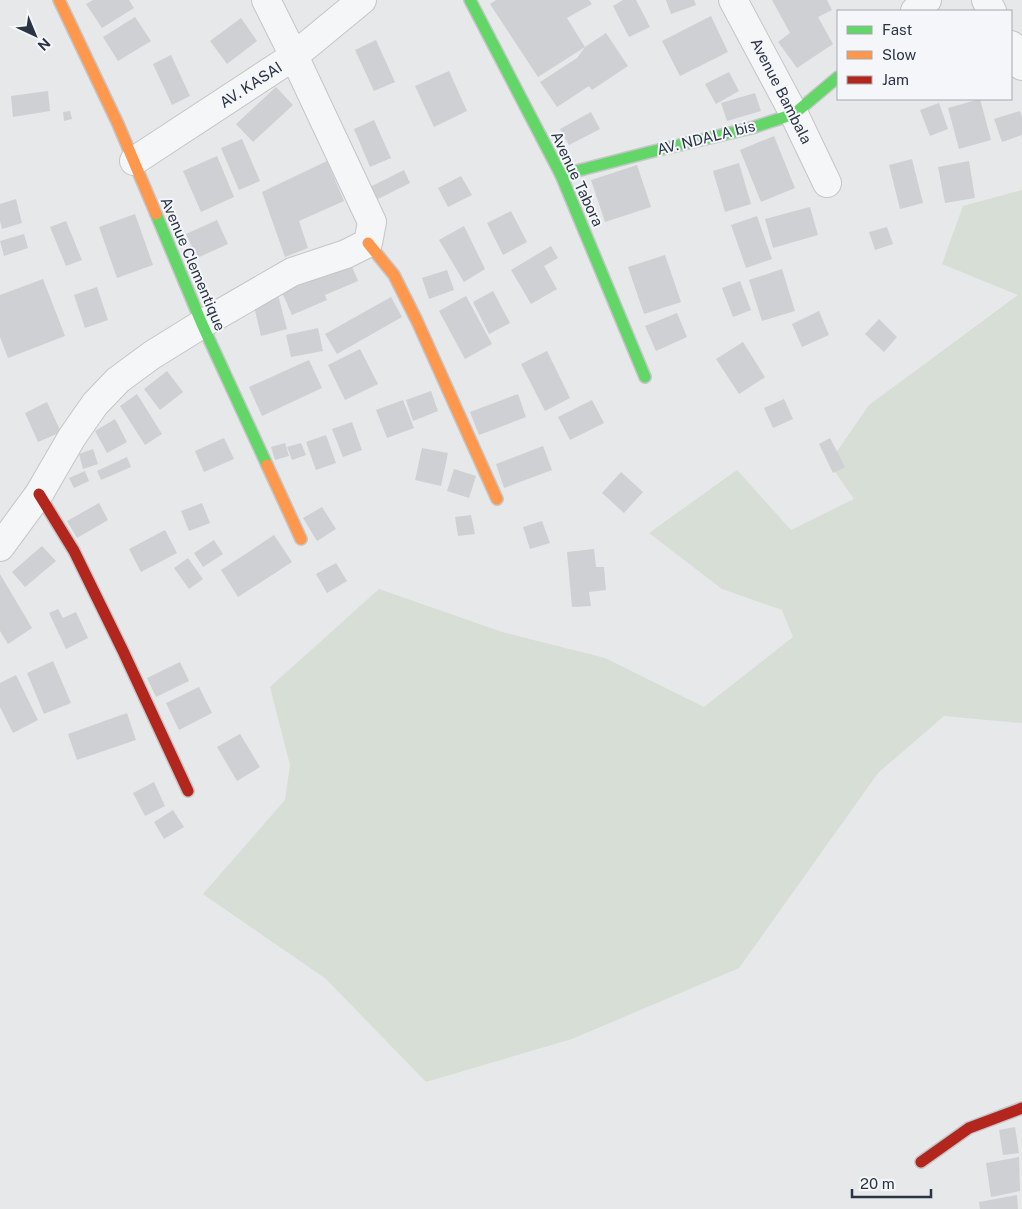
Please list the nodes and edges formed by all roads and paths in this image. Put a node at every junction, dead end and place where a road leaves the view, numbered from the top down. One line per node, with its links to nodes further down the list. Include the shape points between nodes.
1 (59, 0): 13 (street, Avenue Clementique)
2 (266, 0): 9 (street)
3 (362, 0): 9 (street, AV. KASAI)
4 (470, 0): 14 (street, Avenue Tabora)
5 (733, 0): 12 (street, Avenue Bambala)
6 (928, 0): 7 (street)
7 (916, 10)
8 (1012, 47): 10 (street)
9 (294, 56): 13 (street, AV. KASAI); 16 (street, via 372,222)
10 (1022, 66)
11 (837, 78): 12 (street, AV. NDALA bis)
12 (794, 114): 14 (street, AV. NDALA bis, via 751,128); 15 (street, Avenue Bambala)
13 (134, 161): 17 (street, Avenue Clementique)
14 (561, 175): 18 (street, Avenue Tabora)
15 (827, 183)
16 (368, 243): 17 (street, via 292,272); 20 (street, via 394,275)
17 (202, 324): 19 (street, via 152,355 112,386 72,437); 21 (street, Avenue Clementique)
18 (645, 376)
19 (39, 494): 22 (street); 23 (street, via 74,551)
20 (497, 500)
21 (300, 539)
22 (0, 547)
23 (188, 791)
24 (1022, 1108): 25 (street, via 969,1128)
25 (921, 1162)

